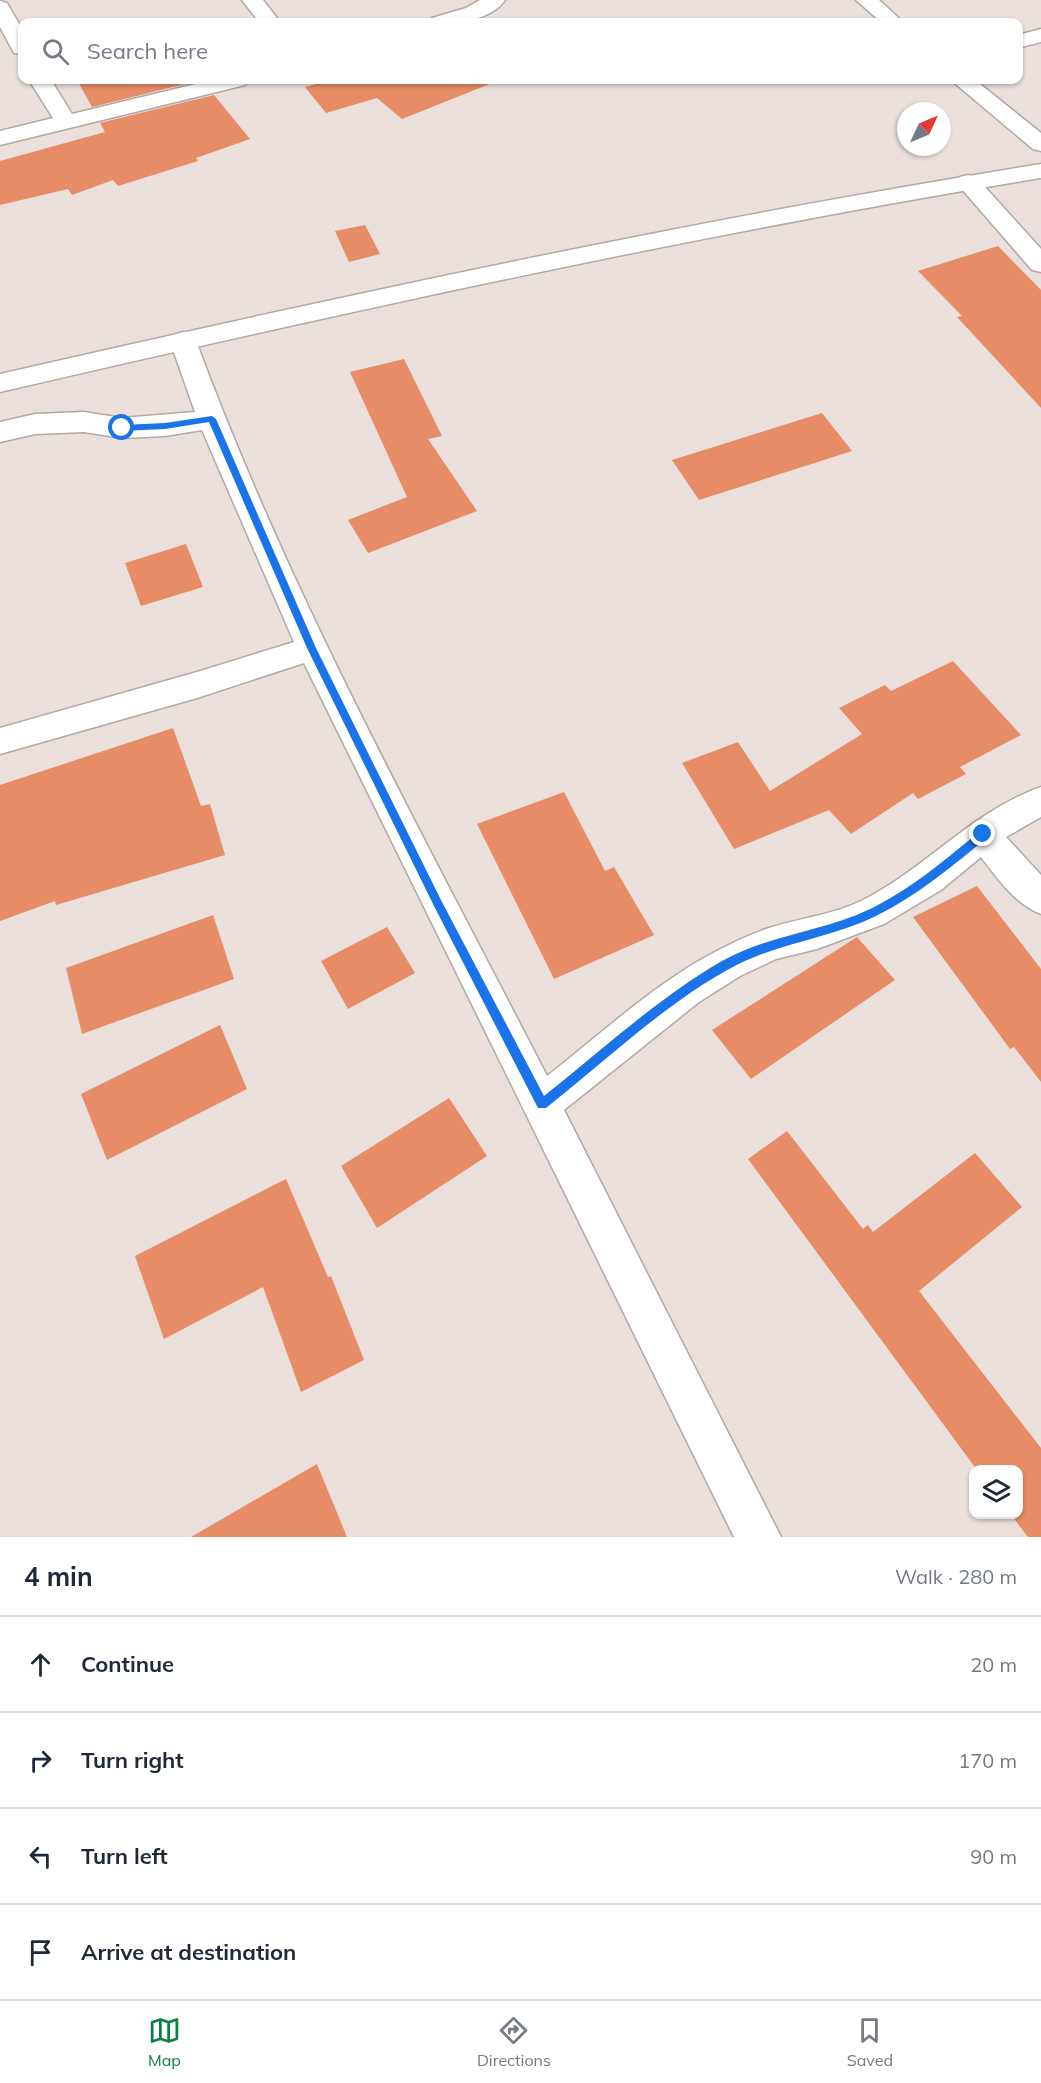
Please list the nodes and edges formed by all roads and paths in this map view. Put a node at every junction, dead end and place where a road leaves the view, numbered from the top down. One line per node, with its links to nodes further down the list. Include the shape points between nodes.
1 (252, 0): 5 (street)
2 (495, 0): 6 (street)
3 (866, 0): 7 (street)
4 (0, 7): 10 (street)
5 (267, 18)
6 (452, 18)
7 (888, 18)
8 (1041, 35): 9 (street)
9 (1023, 40)
10 (18, 41)
11 (42, 84): 14 (street)
12 (221, 84): 14 (street)
13 (967, 84): 16 (street)
14 (66, 122): 15 (street)
15 (0, 138)
16 (1041, 144)
17 (1041, 171): 18 (street)
18 (968, 182): 19 (street); 20 (street)
19 (1041, 264)
20 (183, 341): 21 (street); 22 (street)
21 (0, 383)
22 (212, 419): 23 (street, via 122,428 84,422 35,424); 24 (street)
23 (0, 432)
24 (312, 648): 25 (street); 29 (street, via 438,905)
25 (0, 741)
26 (1041, 801): 27 (street)
27 (983, 834): 28 (street); 29 (street, via 929,879 872,913 771,944 727,964 687,990)
28 (1041, 898)
29 (542, 1104): 30 (street)
30 (758, 1537)

